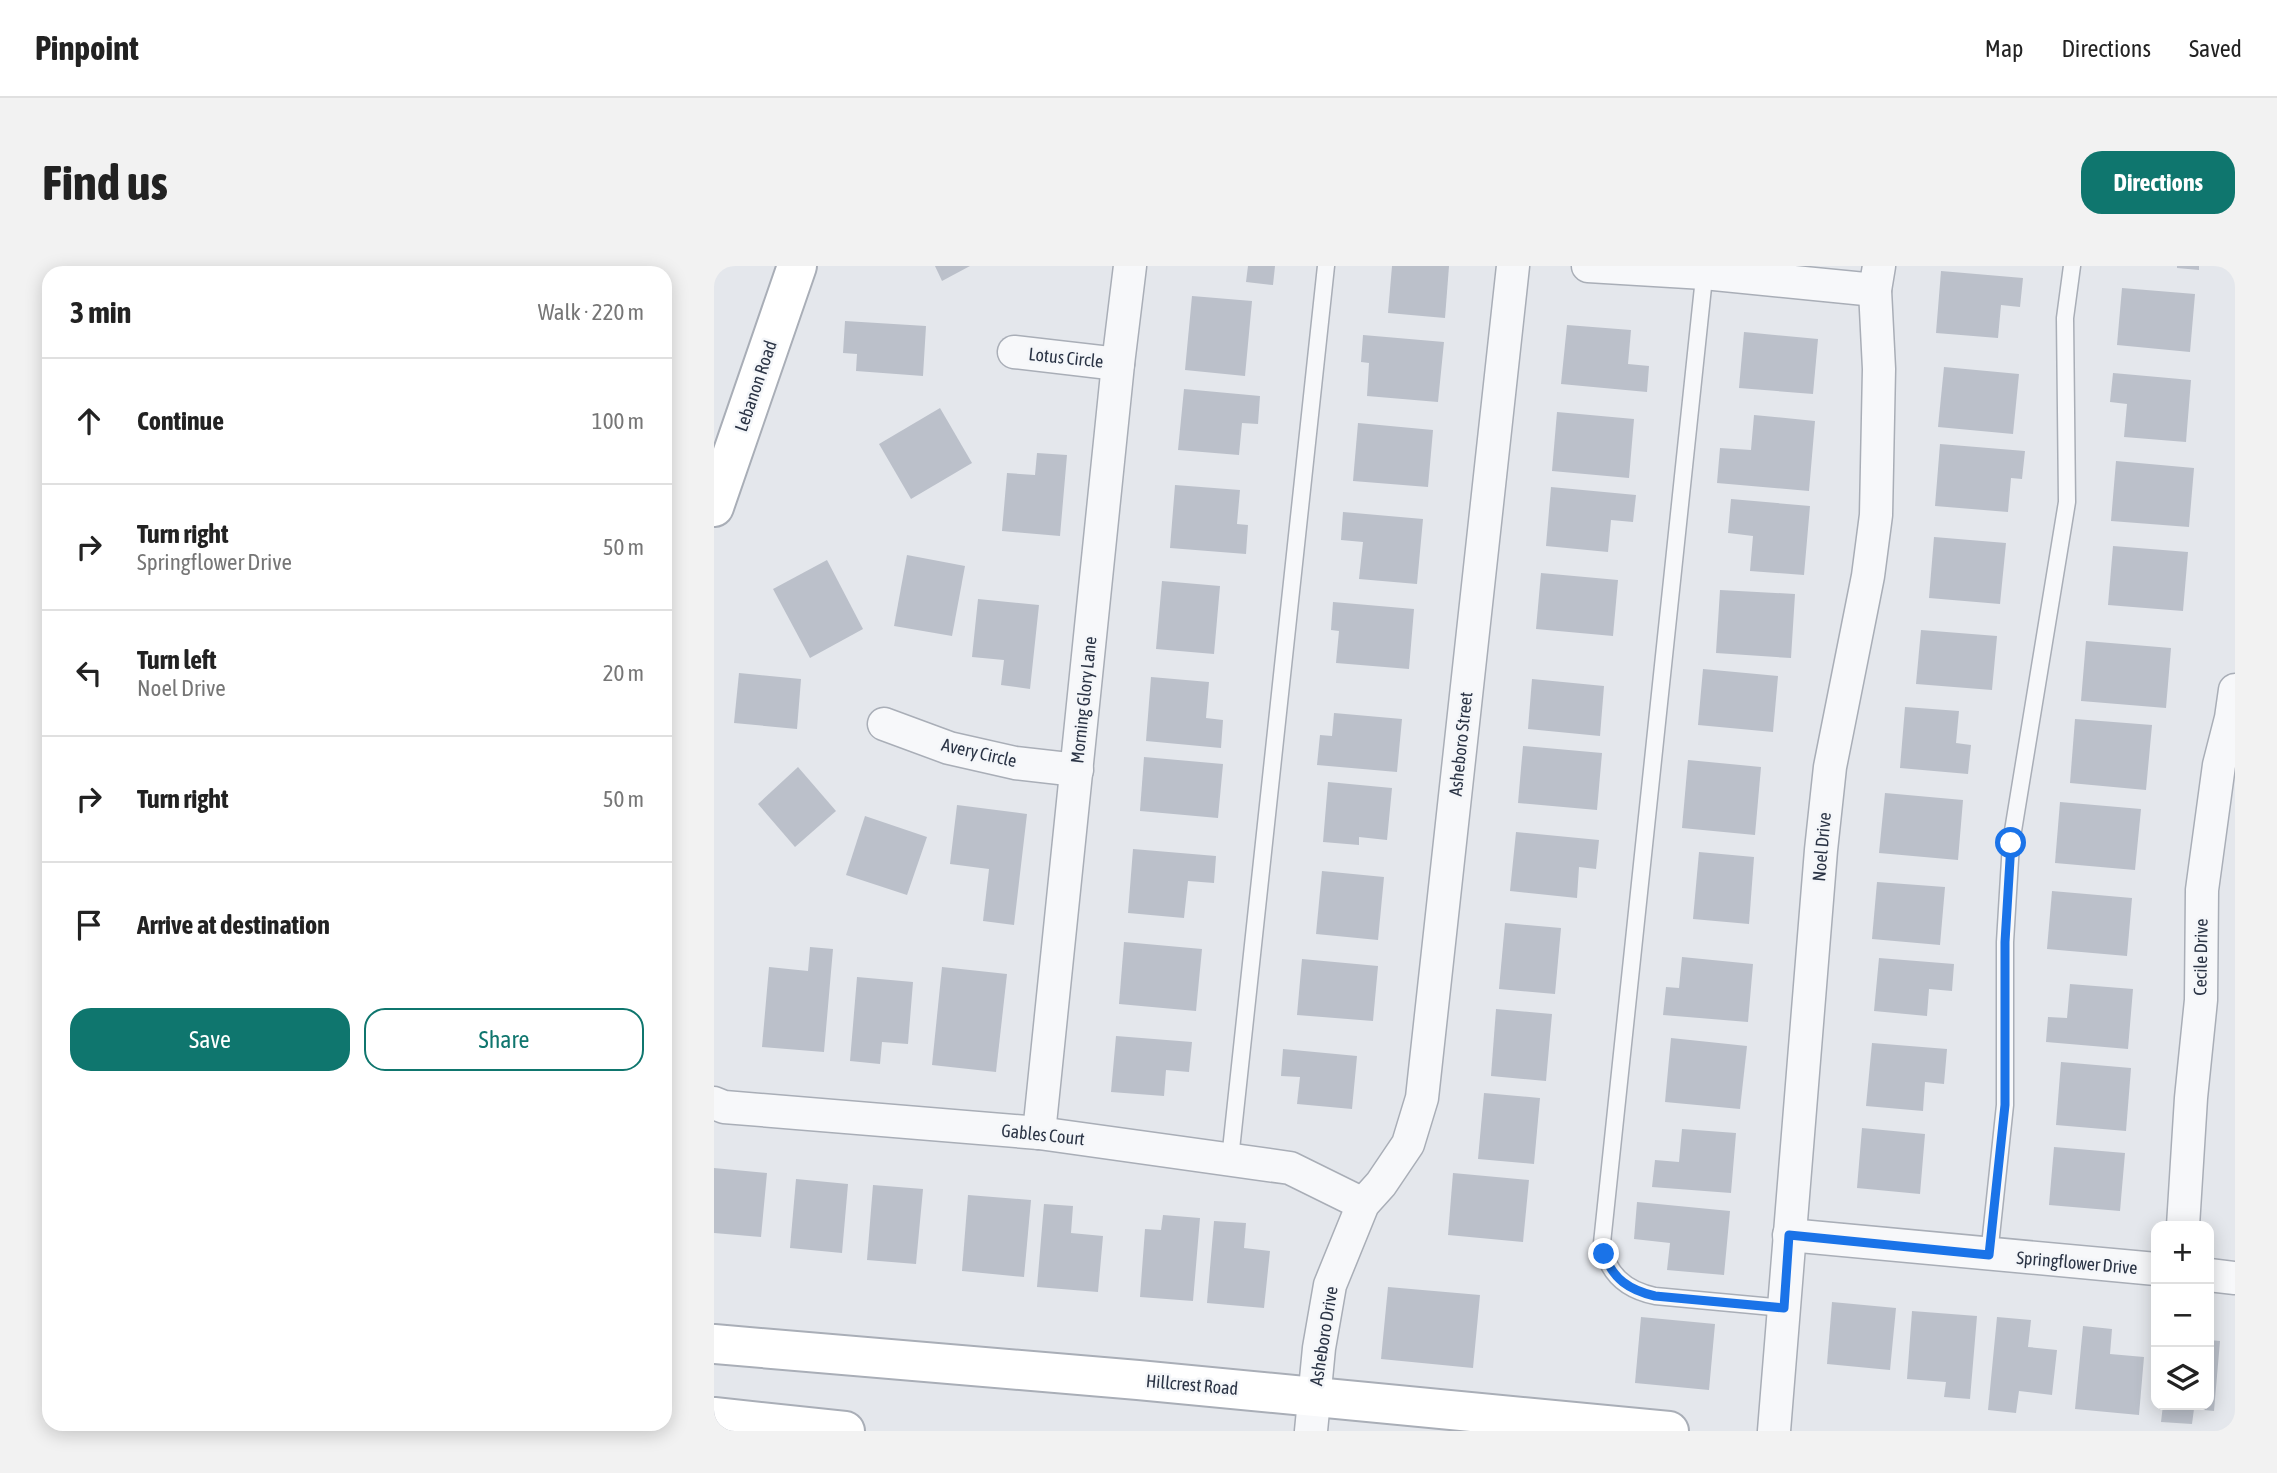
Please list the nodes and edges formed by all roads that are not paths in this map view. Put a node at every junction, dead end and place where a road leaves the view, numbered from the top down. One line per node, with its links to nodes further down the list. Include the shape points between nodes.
1 (797, 266): 11 (main road, Lebanon Road)
2 (1130, 266): 10 (street, Morning Glory Lane)
3 (1326, 266): 17 (lane)
4 (1513, 266): 18 (street, Asheboro Street, via 1422,1098 1408,1144)
5 (1588, 266): 7 (street)
6 (2072, 266): 21 (lane, via 2065,318 2067,502 2011,843 2005,942 2005,1105)
7 (1704, 270): 8 (street); 25 (lane, via 1602,1243 1612,1272 1636,1291)
8 (1877, 278): 20 (street, Noel Drive, via 1876,515 1830,766)
9 (1014, 352): 10 (street, Lotus Circle)
10 (1118, 363): 14 (street, Morning Glory Lane)
11 (717, 487)
12 (2235, 690): 19 (street, Cecile Drive, via 2219,765 2202,890 2201,1000)
13 (884, 724): 14 (street, Avery Circle, via 949,748)
14 (1077, 770): 16 (street, Morning Glory Lane)
15 (714, 1103): 16 (street, Gables Court)
16 (1039, 1133): 17 (street, Gables Court)
17 (1230, 1159): 18 (street, Gables Court, via 1290,1168)
18 (1363, 1204): 27 (street, Asheboro Drive, via 1330,1285)
19 (2183, 1221)
20 (1789, 1235): 21 (street, Springflower Drive); 25 (street, Noel Drive)
21 (1989, 1255): 22 (street, Springflower Drive)
22 (2151, 1269)
23 (2214, 1276): 24 (street)
24 (2235, 1278)
25 (1784, 1308): 31 (street, Noel Drive)
26 (714, 1344): 27 (main road, Hillcrest Road)
27 (1313, 1413): 30 (main road, Hillcrest Road)
28 (714, 1417): 29 (main road)
29 (845, 1431)
30 (1669, 1431)
31 (1774, 1431)

